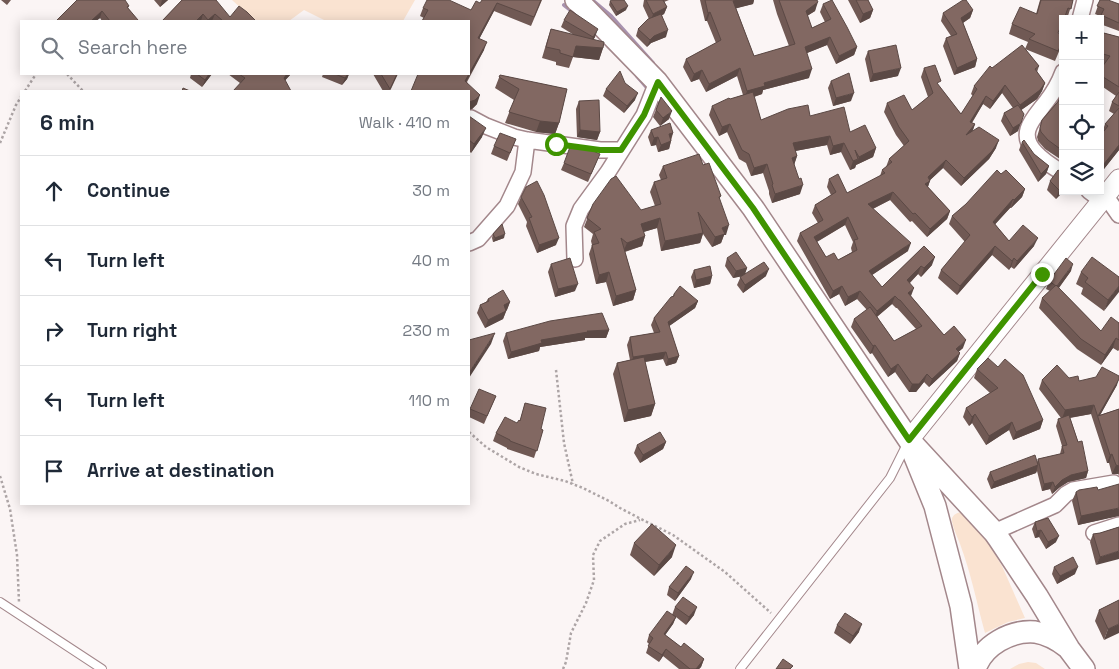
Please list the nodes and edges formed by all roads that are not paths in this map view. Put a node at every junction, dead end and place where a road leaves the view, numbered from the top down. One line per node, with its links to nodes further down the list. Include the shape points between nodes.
1 (576, 0): 5 (main road)
2 (1085, 0): 3 (street)
3 (1081, 15)
4 (1059, 80): 9 (street, via 1026,132 1034,152)
5 (658, 82): 8 (street, via 644,115); 15 (main road, via 753,208)
6 (472, 118): 7 (street)
7 (527, 140): 8 (street); 13 (street, via 523,172 507,206 478,239)
8 (621, 150): 14 (street, via 581,209 574,226)
9 (1059, 170)
10 (1119, 178): 11 (street)
11 (1098, 196): 12 (street); 15 (street)
12 (1119, 215)
13 (470, 243)
14 (575, 259)
15 (909, 440): 18 (main road); 23 (lane, via 890,478); 24 (main road, via 935,506 961,606)
16 (1114, 483): 18 (street, via 1073,490 1055,505)
17 (1119, 525): 19 (street)
18 (994, 532): 21 (main road)
19 (1094, 533)
20 (0, 602): 22 (lane)
21 (1079, 663): 25 (main road, via 1055,638 1036,632 1016,634 998,641 983,654)
22 (102, 669)
23 (740, 669)
24 (970, 669)
25 (975, 669)

